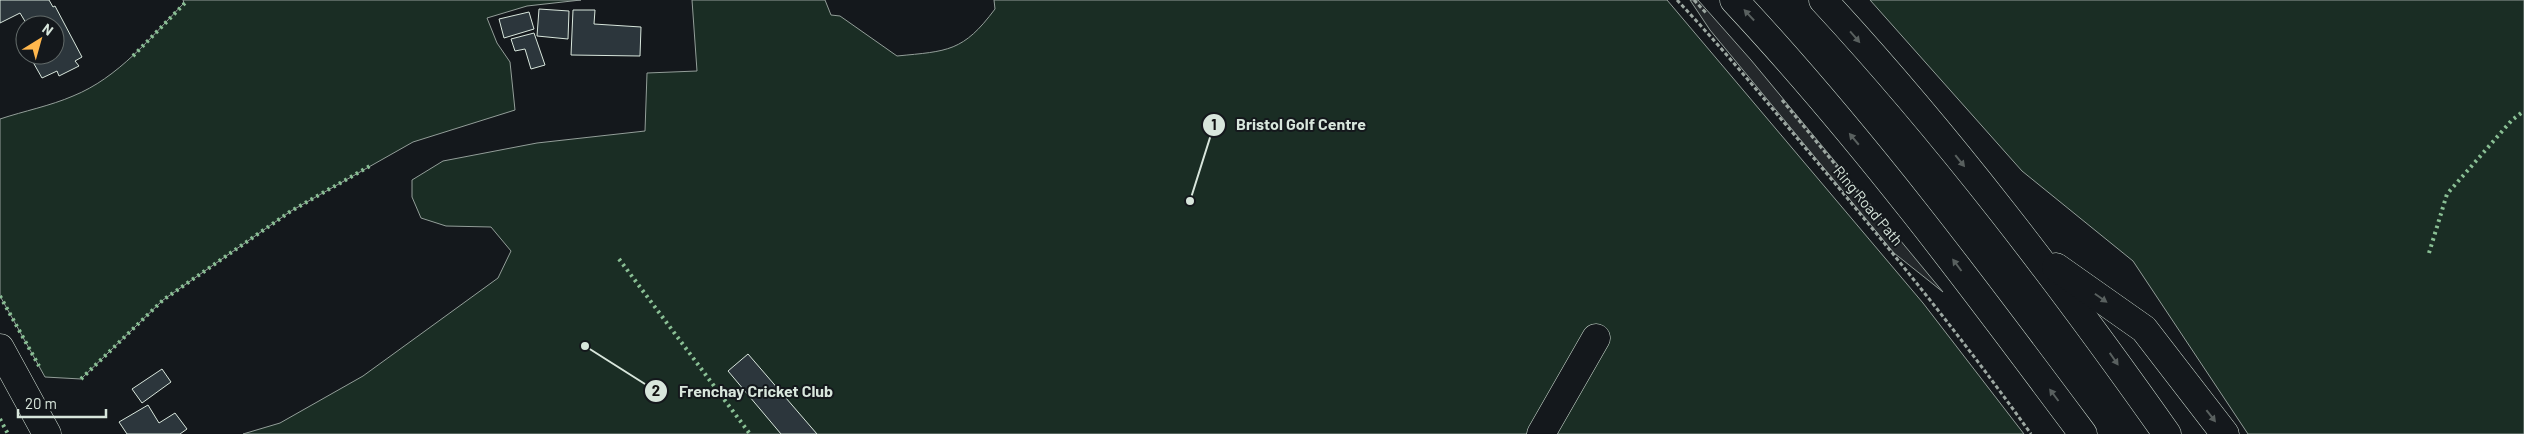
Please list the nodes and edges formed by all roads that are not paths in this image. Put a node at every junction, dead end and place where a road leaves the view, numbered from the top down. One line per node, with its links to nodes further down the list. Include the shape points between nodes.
1 (1734, 0): 8 (main road, one-way to 1, via 1930,229)
2 (1823, 0): 3 (main road, one-way to 3, via 1903,91)
3 (2032, 250): 9 (main road, one-way to 9); 10 (main road, one-way to 10, via 2144,328)
4 (1596, 338): 7 (main road)
5 (0, 348): 6 (main road)
6 (47, 434)
7 (1541, 434)
8 (2083, 434)
9 (2167, 434)
10 (2225, 434)

